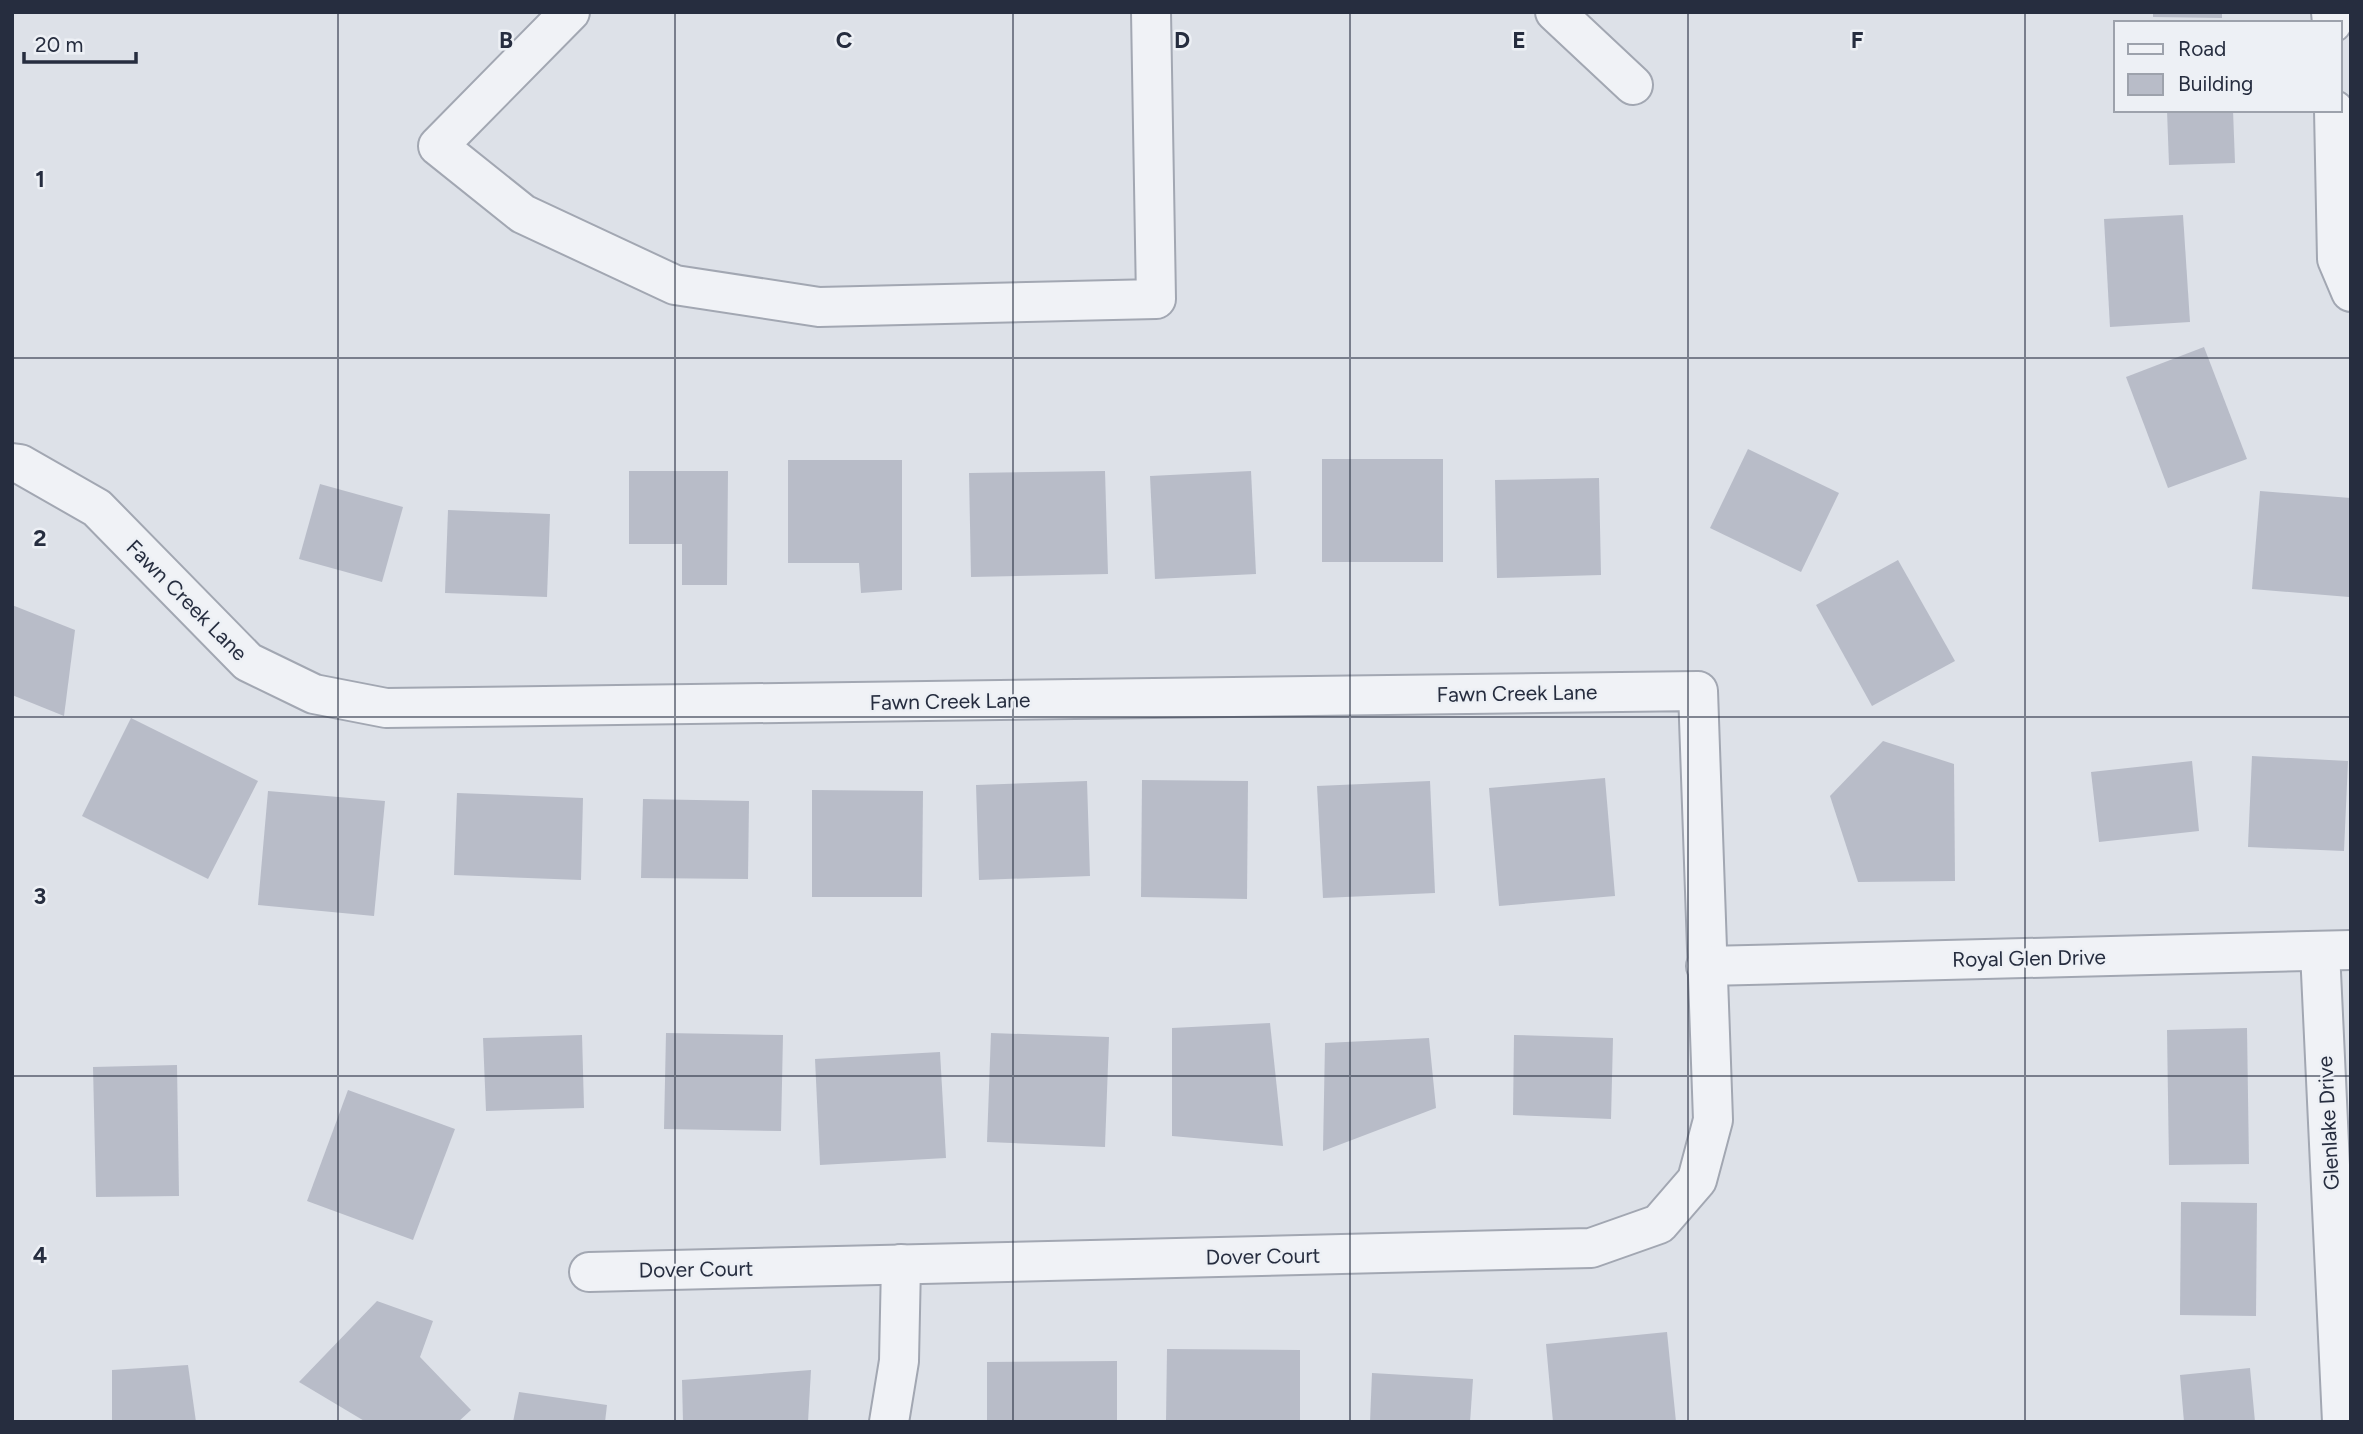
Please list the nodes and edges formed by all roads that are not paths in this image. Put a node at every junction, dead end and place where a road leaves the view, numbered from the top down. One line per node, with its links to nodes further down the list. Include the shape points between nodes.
1 (570, 12): 2 (street, via 438,146 523,214 675,285 819,307 1156,299)
2 (1151, 12)
3 (1555, 12): 4 (street)
4 (1633, 85)
5 (2334, 112): 6 (street, via 2337,259)
6 (2351, 292)
7 (12, 463): 9 (street, Fawn Creek Lane, via 97,508 248,662 314,694 386,708 1698,691)
8 (2335, 950): 9 (street, Royal Glen Drive); 13 (street, Glenlake Drive)
9 (1706, 966): 10 (street, Dover Court, via 1713,1120 1698,1180 1659,1224 1591,1248)
10 (901, 1265): 11 (street, Dover Court); 12 (street, via 900,1361)
11 (589, 1272)
12 (889, 1422)
13 (2342, 1422)

